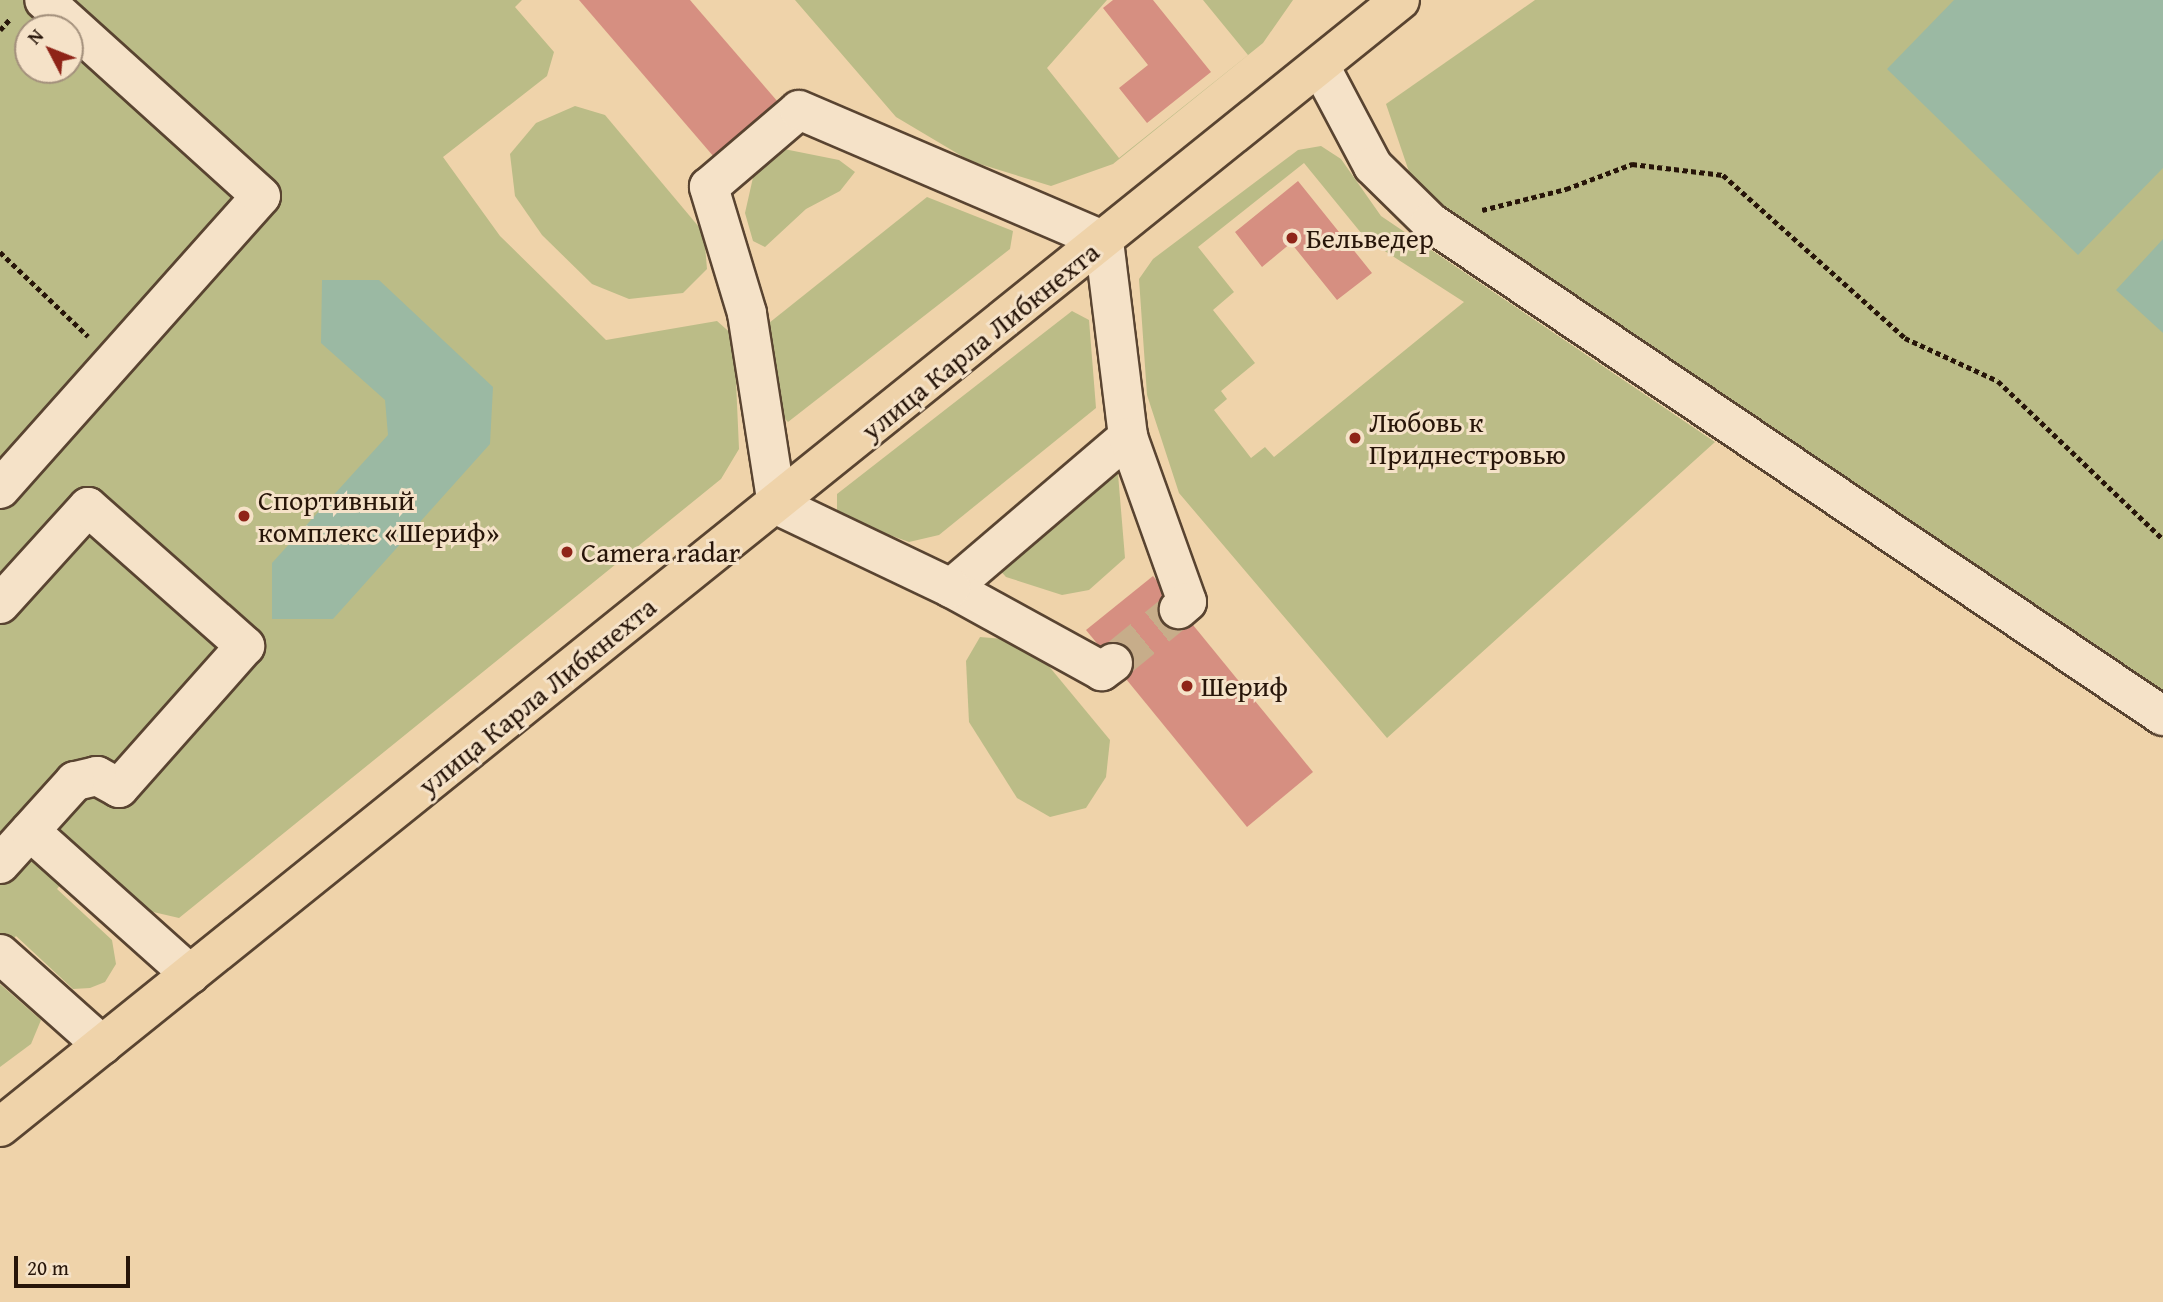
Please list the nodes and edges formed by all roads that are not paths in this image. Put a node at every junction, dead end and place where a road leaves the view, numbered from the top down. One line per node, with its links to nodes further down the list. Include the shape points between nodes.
1 (44, 0): 6 (street, via 261,196)
2 (1400, 0): 3 (main road, улица Карла Либкнехта)
3 (1320, 66): 4 (main road, улица Карла Либкнехта); 12 (street, via 1373,166 1430,222)
4 (1104, 241): 5 (street); 7 (main road, улица Карла Либкнехта); 7 (street, via 799,110 709,187 747,313)
5 (1128, 437): 8 (street); 10 (street, via 1187,602)
6 (0, 489)
7 (777, 505): 8 (street); 16 (main road, улица Карла Либкнехта)
8 (951, 587): 11 (street, via 1102,671)
9 (0, 604): 13 (street, via 88,506 245,646 118,788 97,776 75,781)
10 (1180, 609)
11 (1113, 663)
12 (2163, 716)
13 (30, 831): 14 (street); 16 (street)
14 (0, 864)
15 (0, 954): 17 (street)
16 (190, 974): 17 (main road, улица Карла Либкнехта)
17 (102, 1045): 18 (main road, улица Карла Либкнехта)
18 (0, 1127)

